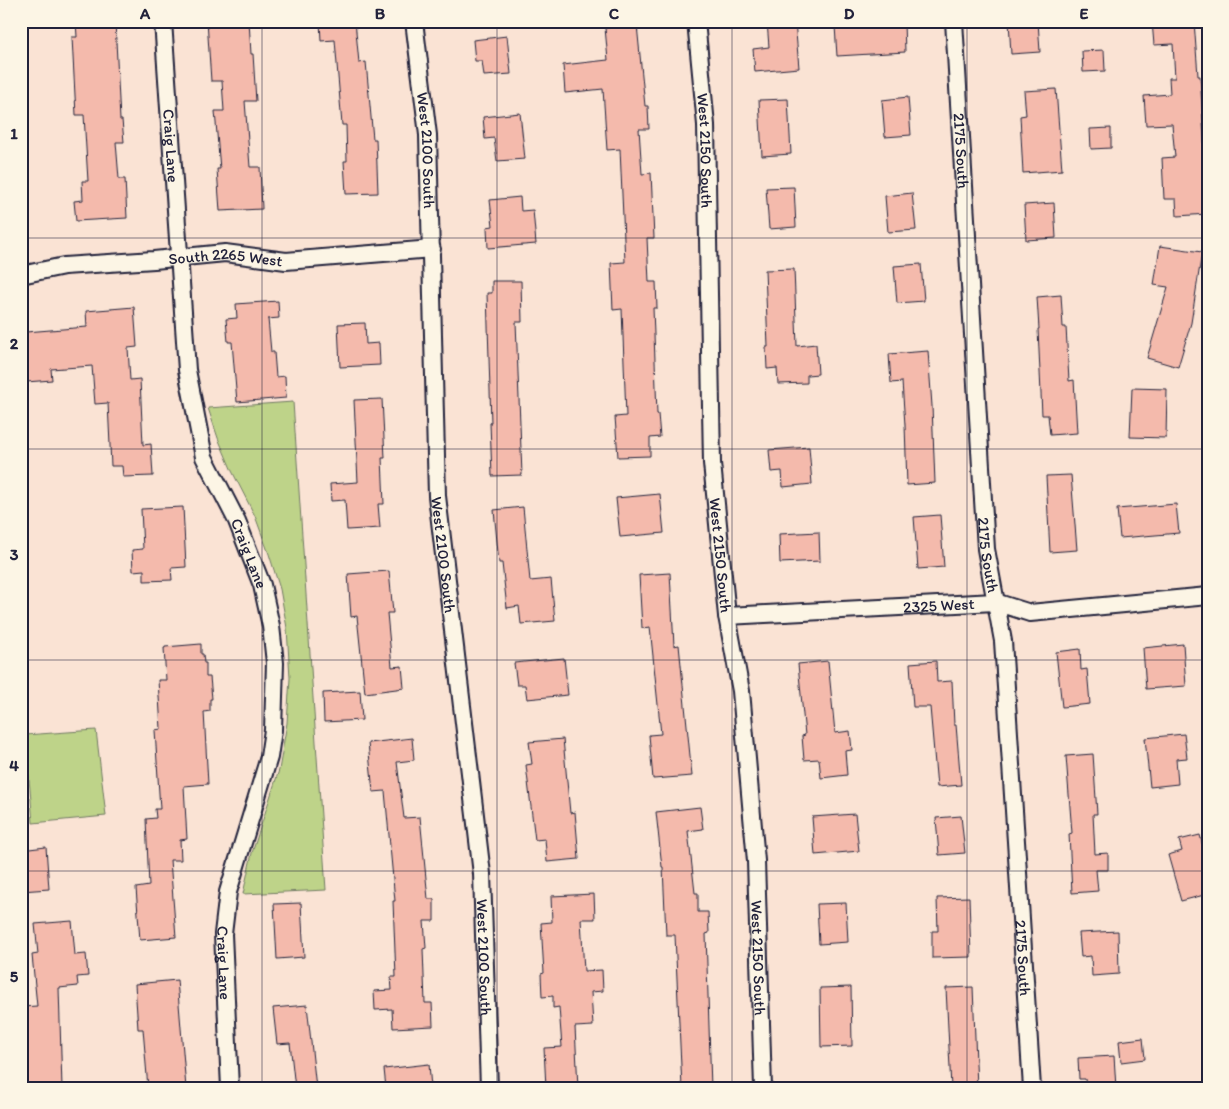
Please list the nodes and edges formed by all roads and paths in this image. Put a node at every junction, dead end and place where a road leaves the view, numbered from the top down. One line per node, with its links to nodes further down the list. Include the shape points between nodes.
1 (163, 21): 6 (street, Craig Lane)
2 (414, 21): 5 (street, West 2100 South, via 428,135)
3 (696, 21): 10 (street, West 2150 South, via 706,125 712,463)
4 (954, 21): 9 (street, 2175 South, via 986,550)
5 (432, 249): 6 (street, South 2265 West, via 286,261 225,253); 12 (street, West 2100 South, via 438,496 482,874)
6 (179, 258): 7 (street, South 2265 West, via 64,266); 11 (street, Craig Lane, via 186,370 204,457 237,521 262,585 275,663 270,756 228,892 223,934)
7 (21, 275)
8 (1208, 596): 9 (street, 2325 West, via 1030,613)
9 (996, 602): 10 (street, 2325 West); 14 (street, 2175 South, via 1003,641)
10 (727, 616): 13 (street, West 2150 South, via 741,691 756,861)
11 (230, 1088)
12 (489, 1088)
13 (763, 1088)
14 (1032, 1088)

